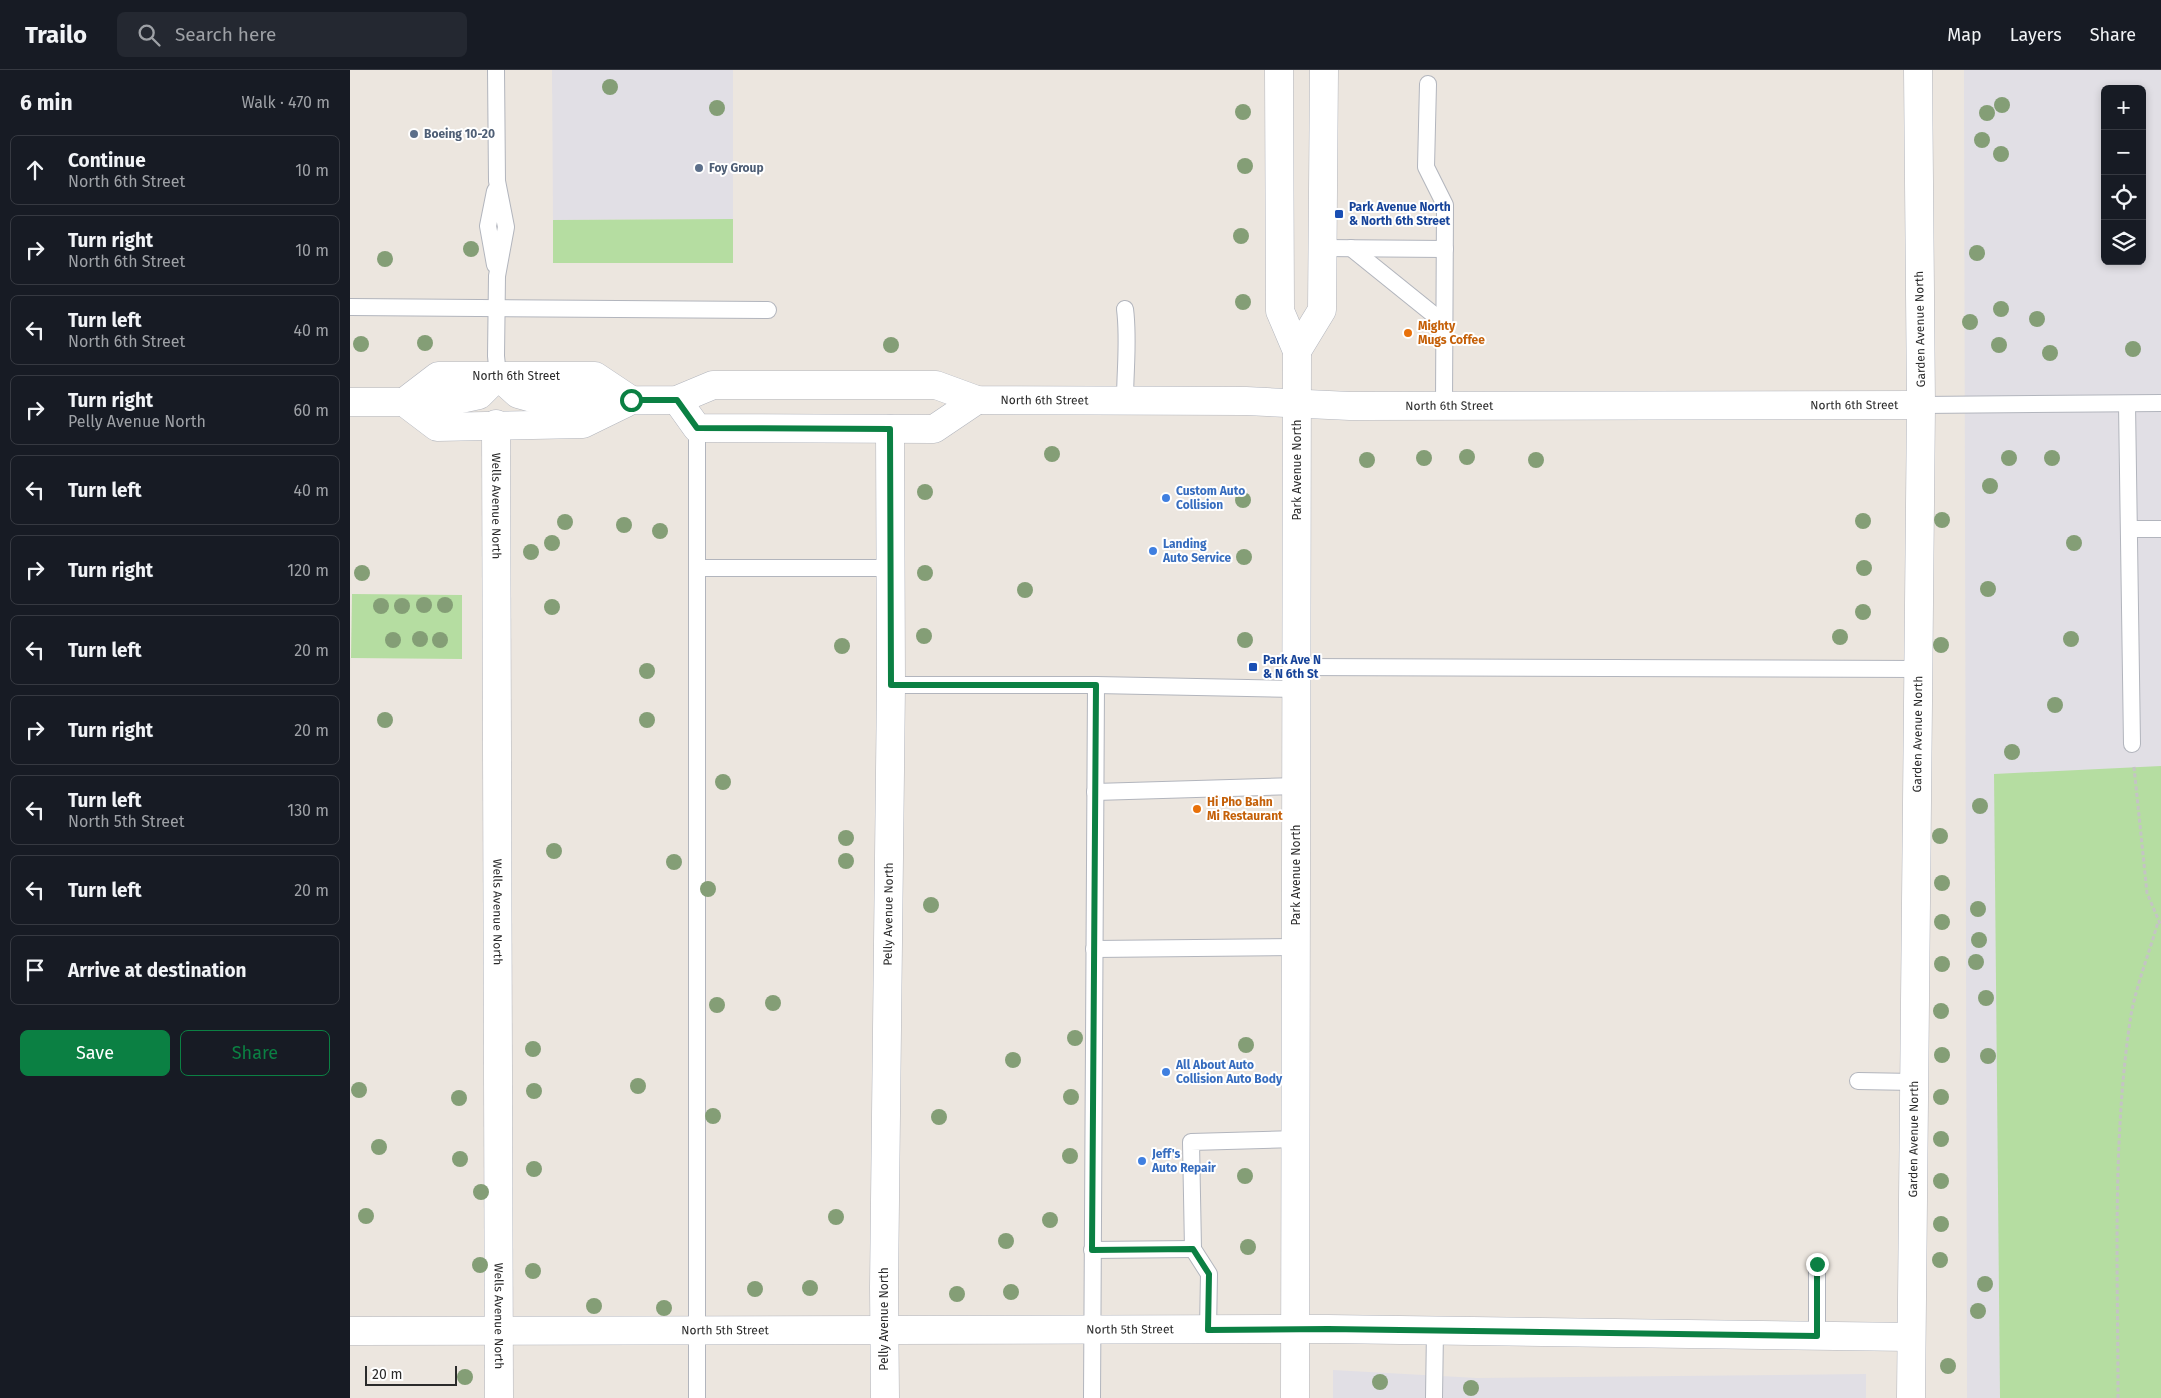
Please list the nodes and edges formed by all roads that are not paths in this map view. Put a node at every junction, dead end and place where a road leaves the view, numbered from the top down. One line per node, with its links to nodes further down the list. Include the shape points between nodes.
1 (496, 70): 10 (lane, via 497,181 488,226 497,276)
2 (1278, 70): 14 (street, Park Avenue North, via 1280,311)
3 (1324, 70): 6 (street)
4 (1918, 70): 26 (street, Garden Avenue North)
5 (1428, 84): 8 (lane, via 1426,167 1445,205)
6 (1323, 248): 7 (lane); 14 (street, via 1322,310)
7 (1351, 248): 8 (lane); 13 (lane)
8 (1445, 249): 13 (lane)
9 (350, 307): 10 (lane)
10 (496, 308): 12 (lane); 15 (lane)
11 (1125, 309): 20 (lane, via 1128,334)
12 (768, 310)
13 (1444, 323): 27 (lane)
14 (1297, 351): 23 (street, Park Avenue North)
15 (498, 376): 17 (street, North 6th Street, via 595,376); 22 (street, North 6th Street, via 438,376)
16 (2161, 391): 24 (lane)
17 (631, 400): 18 (street, North 6th Street); 28 (street, North 6th Street, via 583,424)
18 (677, 400): 19 (street, North 6th Street, via 713,385 936,385); 29 (street)
19 (977, 400): 20 (street, North 6th Street); 30 (street, via 934,429)
20 (1125, 401): 23 (street, North 6th Street)
21 (350, 402): 22 (street)
22 (404, 402): 28 (street, North 6th Street, via 437,427)
23 (1297, 404): 27 (street, North 6th Street); 36 (street, Park Avenue North)
24 (2127, 404): 25 (lane); 26 (lane); 31 (lane)
25 (2161, 404)
26 (1921, 405): 27 (street, North 6th Street); 35 (street, Garden Avenue North)
27 (1444, 406)
28 (496, 424): 50 (street, Wells Avenue North)
29 (697, 428): 30 (street); 33 (lane)
30 (890, 429): 34 (street, Pelly Avenue North)
31 (2129, 529): 32 (lane); 39 (lane)
32 (2161, 529)
33 (697, 568): 34 (lane); 57 (lane)
34 (891, 568): 37 (street, Pelly Avenue North)
35 (1918, 669): 36 (lane); 45 (street, Garden Avenue North)
36 (1296, 678): 38 (lane); 40 (street, Park Avenue North)
37 (891, 685): 38 (lane); 51 (street, Pelly Avenue North)
38 (1096, 685): 41 (lane)
39 (2132, 744)
40 (1296, 786): 41 (lane); 42 (street, Park Avenue North)
41 (1095, 792): 43 (lane)
42 (1296, 947): 43 (lane); 46 (street, Park Avenue North)
43 (1094, 949): 48 (lane)
44 (1858, 1081): 45 (lane)
45 (1914, 1082): 59 (street, Garden Avenue North)
46 (1296, 1139): 47 (lane, via 1191,1142); 54 (street, Park Avenue North)
47 (1193, 1249): 48 (lane); 53 (lane, via 1209,1274)
48 (1092, 1250): 52 (lane)
49 (1817, 1264): 58 (lane)
50 (497, 1330): 56 (street, North 5th Street); 57 (street, North 5th Street); 60 (street, Wells Avenue North)
51 (884, 1330): 52 (street, North 5th Street); 57 (street, North 5th Street); 62 (street, Pelly Avenue North)
52 (1092, 1330): 53 (street, North 5th Street); 63 (lane)
53 (1208, 1330): 54 (street, North 5th Street)
54 (1295, 1330): 55 (street, North 5th Street); 64 (street, Park Avenue North)
55 (1435, 1330): 58 (street, North 5th Street); 65 (lane)
56 (350, 1331)
57 (696, 1331): 61 (lane)
58 (1817, 1336): 59 (street, North 5th Street)
59 (1911, 1337): 66 (street, Garden Avenue North)
60 (498, 1398)
61 (697, 1398)
62 (885, 1398)
63 (1092, 1398)
64 (1295, 1398)
65 (1434, 1398)
66 (1911, 1398)

